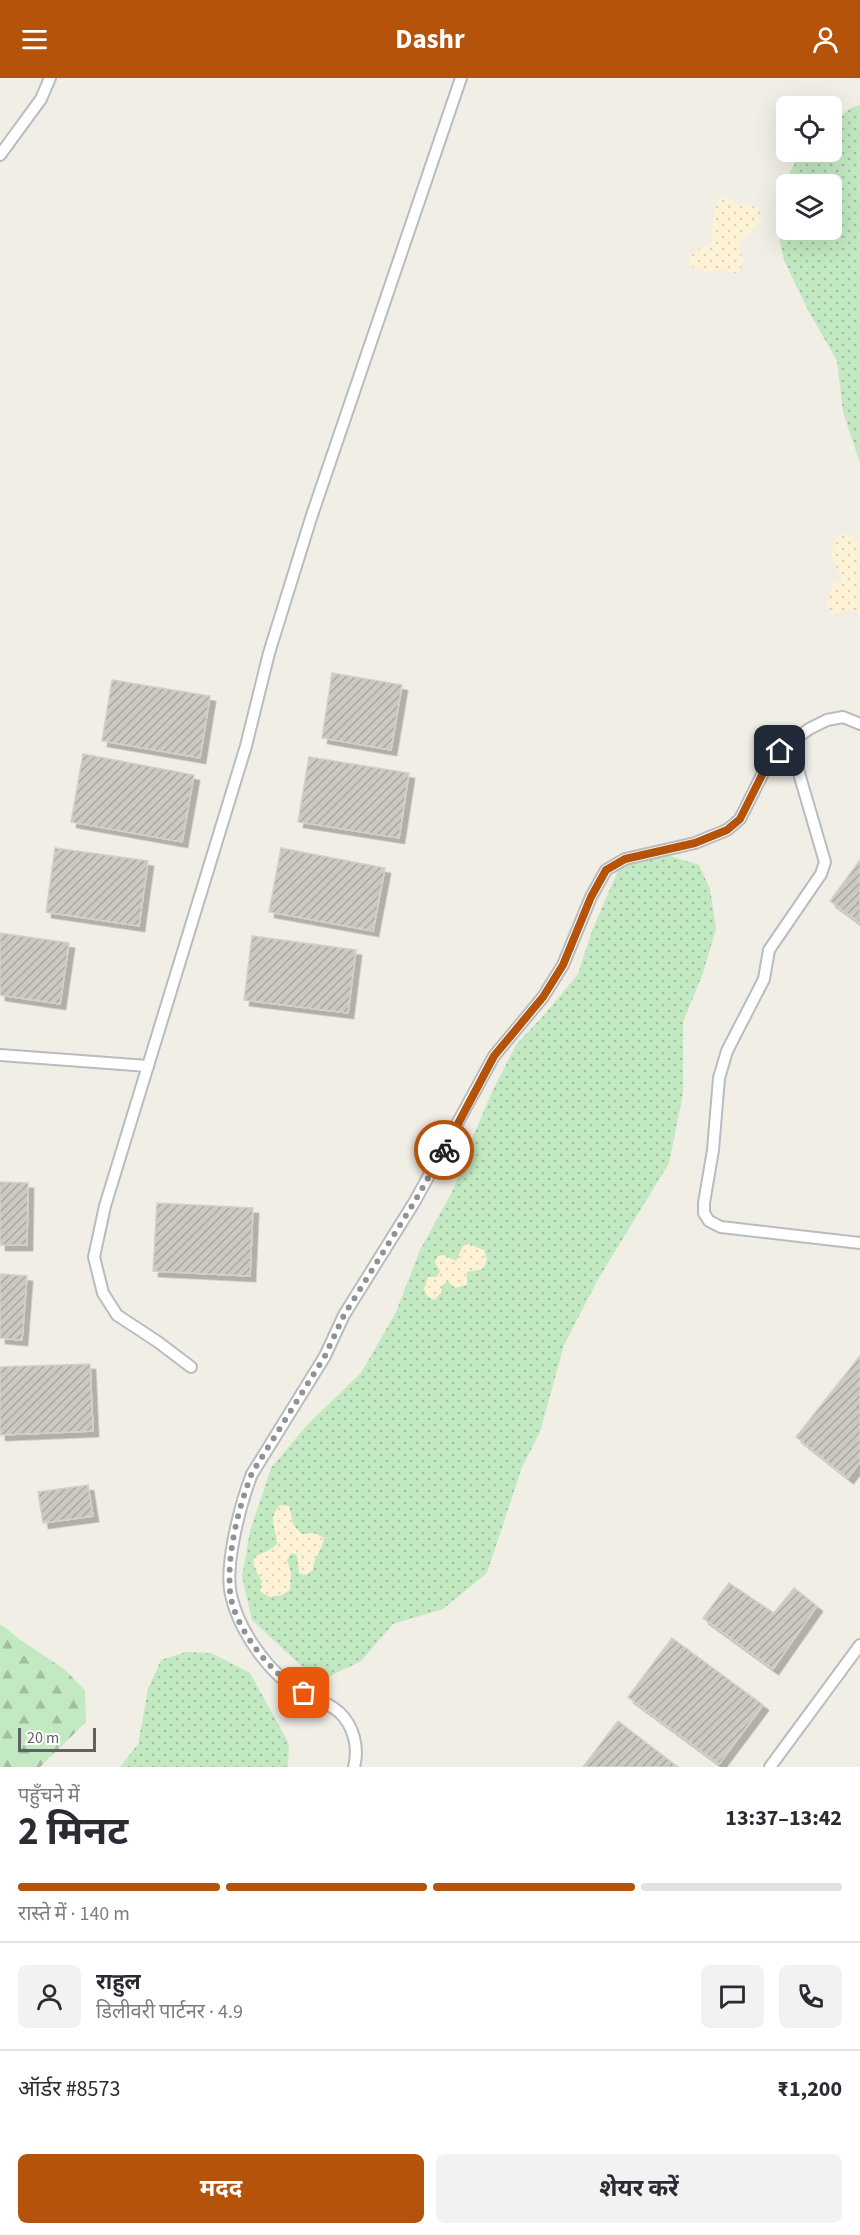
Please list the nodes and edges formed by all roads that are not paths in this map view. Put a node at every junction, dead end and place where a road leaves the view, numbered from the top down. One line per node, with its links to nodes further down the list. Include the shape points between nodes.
1 (50, 78): 3 (lane, via 41,99)
2 (461, 78): 7 (lane, via 311,518)
3 (0, 155)
4 (860, 724): 5 (lane, via 835,717)
5 (796, 739): 8 (lane, via 796,763 825,862 821,874 769,950 759,993 727,1051 719,1078 704,1213 721,1227); 11 (lane, via 771,761 740,819 727,830 695,843 625,859 602,875 563,965 543,997 494,1056 415,1201 252,1473 244,1494 231,1563 230,1593 239,1620 272,1669 289,1685 338,1712 347,1722 355,1738)
6 (0, 1054): 7 (lane)
7 (148, 1066): 9 (lane, via 105,1206 94,1257 103,1293 117,1315)
8 (860, 1243)
9 (191, 1367)
10 (860, 1645): 12 (lane)
11 (354, 1767)
12 (770, 1767)

